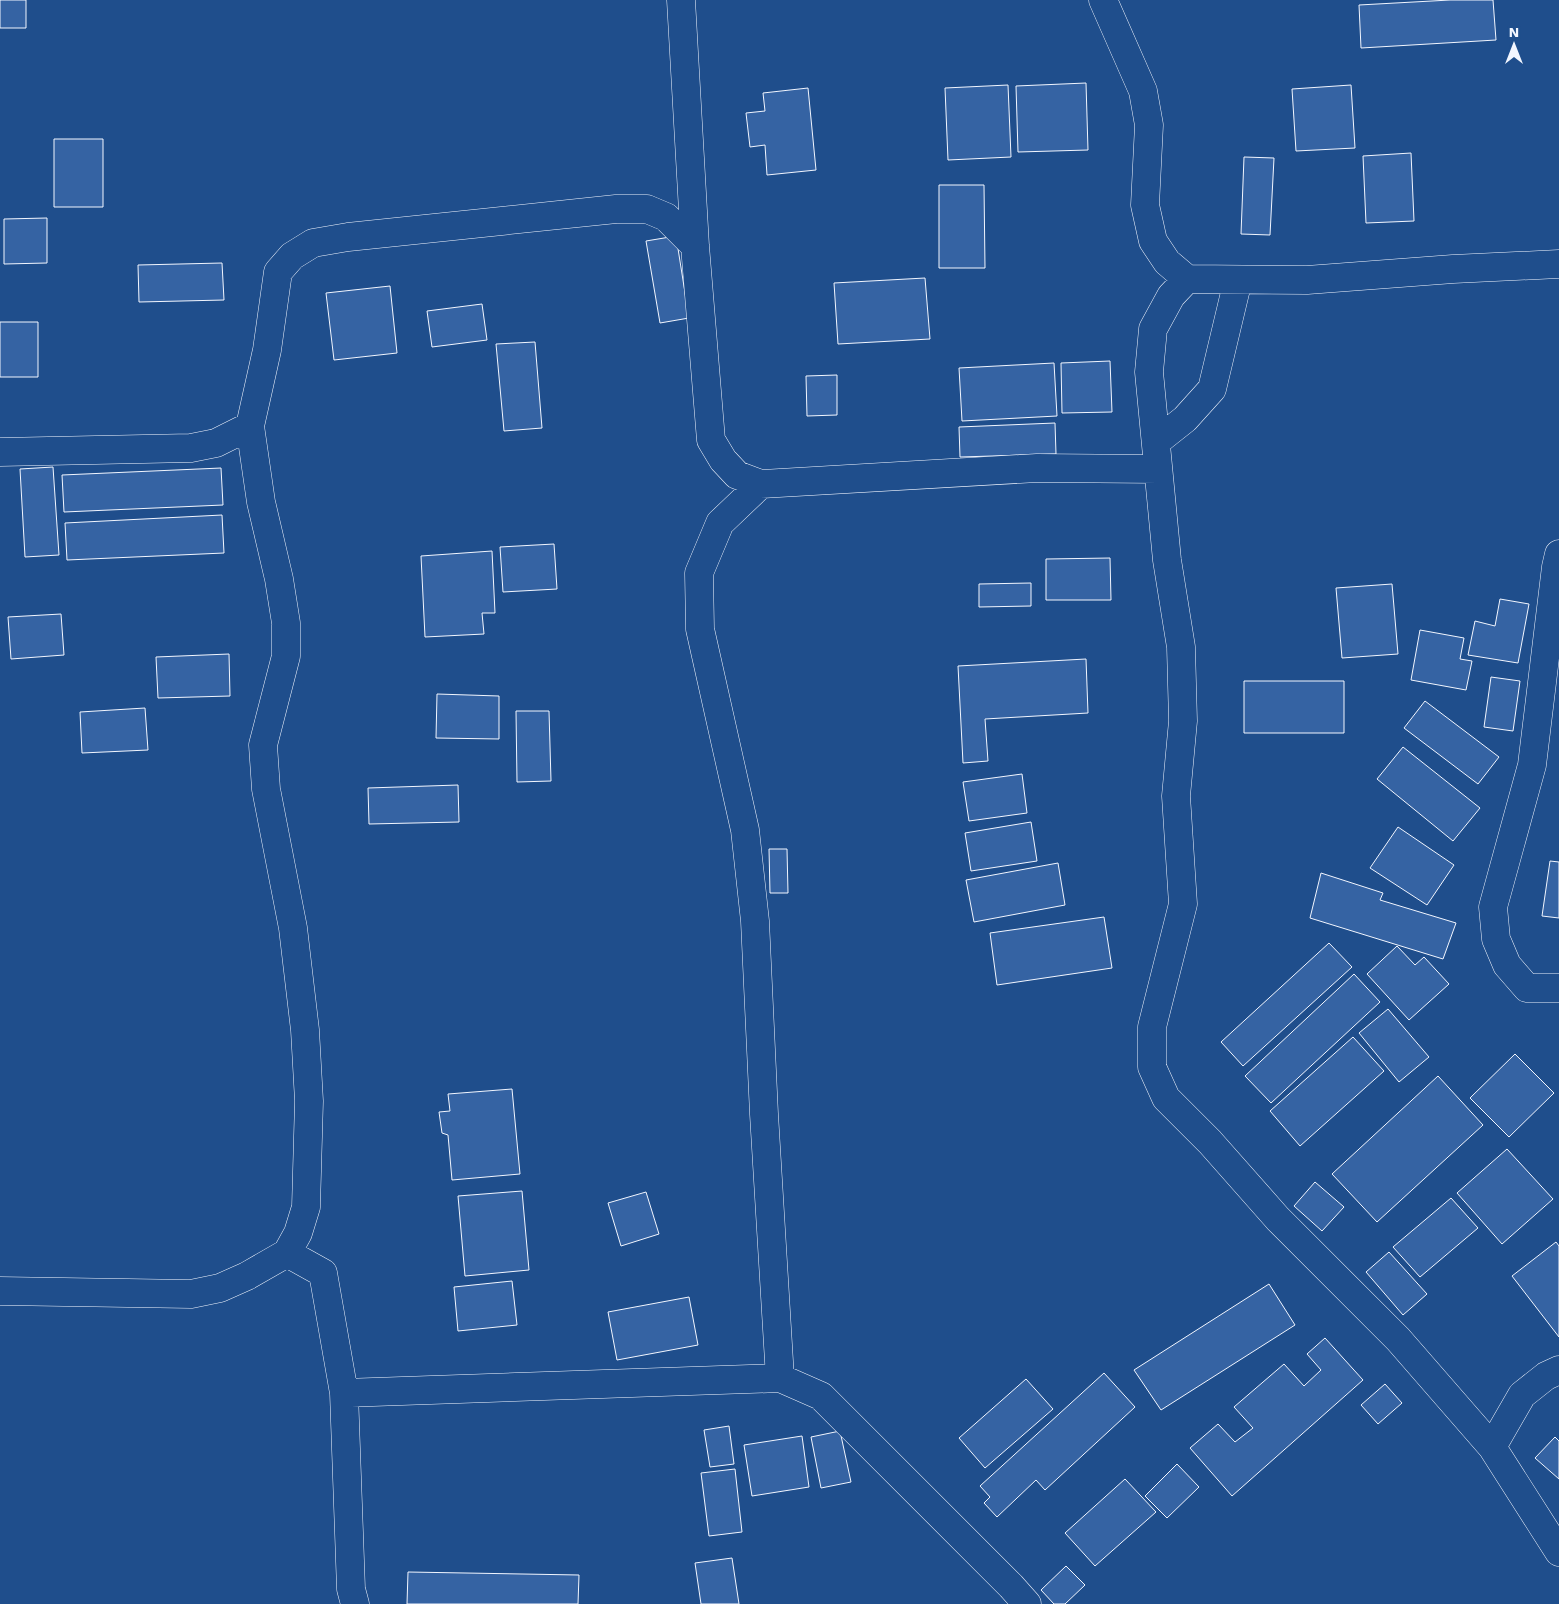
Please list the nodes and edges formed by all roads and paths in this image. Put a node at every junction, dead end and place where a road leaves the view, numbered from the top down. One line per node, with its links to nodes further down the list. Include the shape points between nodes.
1 (681, 0): 3 (street)
2 (1103, 0): 5 (street, via 1143,91 1149,125 1145,204 1153,241 1167,262)
3 (695, 246): 7 (street, via 666,217 647,209 616,209 313,243 292,256 278,272 267,350); 11 (street, via 712,440 723,460 737,475)
4 (1559, 264): 6 (street, via 1307,280)
5 (1187, 279): 6 (street); 8 (street, via 1171,296 1153,329 1149,372)
6 (1238, 280): 8 (street, via 1212,389 1186,418)
7 (250, 426): 9 (street, via 216,443 192,448); 14 (street, via 261,502 280,579 286,623 286,656 263,745 266,789 293,928 305,1030 308,1092 306,1207)
8 (1156, 442): 10 (street)
9 (0, 452)
10 (1158, 469): 11 (street, via 1037,468); 19 (street, via 1167,560 1181,646 1183,721 1176,796 1183,904 1152,1027 1152,1067 1166,1098 1278,1219 1398,1339)
11 (761, 484): 17 (street, via 720,523 699,573 700,629 745,830 755,921)
12 (1559, 554): 13 (street, via 1532,765 1493,907 1496,939 1507,965 1527,988)
13 (1559, 988)
14 (287, 1253): 15 (street, via 220,1288 191,1294); 18 (street, via 323,1273)
15 (0, 1291)
16 (1559, 1370): 19 (street, via 1522,1395)
17 (780, 1378): 18 (street); 22 (street, via 820,1396)
18 (344, 1393): 21 (street)
19 (1492, 1446): 20 (street)
20 (1559, 1552)
21 (354, 1604)
22 (1027, 1604)

